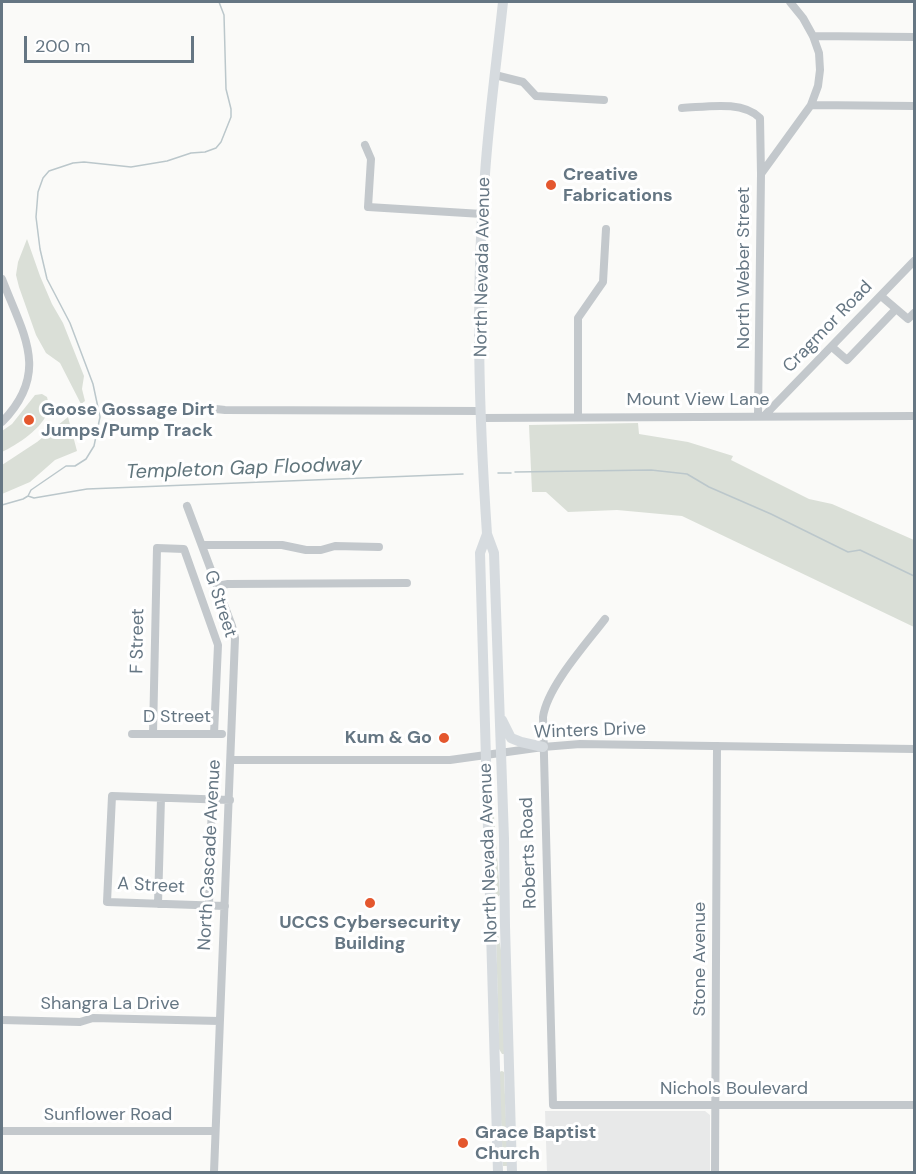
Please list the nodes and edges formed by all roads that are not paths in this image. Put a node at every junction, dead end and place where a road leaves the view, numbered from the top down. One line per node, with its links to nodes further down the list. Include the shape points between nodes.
1 (503, 2): 5 (main road, North Nevada Avenue)
2 (790, 2): 3 (street, North Weber Street)
3 (813, 36): 4 (street); 7 (street, North Weber Street, via 820,70)
4 (915, 37)
5 (495, 75): 6 (street, via 523,82 537,96); 12 (main road, North Nevada Avenue)
6 (604, 100)
7 (811, 105): 8 (street); 11 (street, North Weber Street)
8 (915, 106)
9 (682, 108): 11 (street, via 735,107 753,111 760,118)
10 (365, 145): 12 (street, via 371,159 368,207)
11 (761, 174): 23 (street, North Weber Street)
12 (482, 214): 21 (main road, North Nevada Avenue)
13 (606, 229): 22 (street, via 603,282 578,318)
14 (915, 261): 16 (street, Cragmor Road)
15 (2, 279): 25 (street, via 28,348 30,367 21,399)
16 (881, 296): 17 (street); 19 (street, Cragmor Road)
17 (896, 309): 18 (street, via 908,319); 19 (street, via 847,360)
18 (915, 313)
19 (832, 347): 23 (street, Cragmor Road)
20 (188, 406): 21 (street, Mount View Lane)
21 (481, 414): 22 (street, Mount View Lane); 27 (main road, North Nevada Avenue)
22 (578, 416): 23 (street, Mount View Lane)
23 (761, 416): 24 (street, Mount View Lane)
24 (915, 416)
25 (2, 422)
26 (188, 506): 28 (street, North Cascade Avenue)
27 (487, 534): 34 (main road, North Nevada Avenue, via 494,553); 42 (main road, North Nevada Avenue, via 480,554)
28 (202, 545): 29 (street, via 282,545 306,550); 32 (street, North Cascade Avenue)
29 (379, 547)
30 (157, 548): 36 (street, F Street); 37 (street, G Street, via 184,549 218,645)
31 (407, 583): 32 (street)
32 (218, 586): 37 (street, North Cascade Avenue, via 235,638)
33 (605, 619): 39 (street, Roberts Road, via 549,698 544,711)
34 (499, 702): 39 (main road, via 503,724 511,738); 41 (main road, North Nevada Avenue)
35 (132, 734): 36 (street, D Street)
36 (153, 734): 37 (street, D Street)
37 (223, 734): 43 (street, North Cascade Avenue)
38 (717, 746): 39 (street, Winters Drive); 40 (street, Winters Drive); 58 (street, Stone Avenue)
39 (543, 747): 41 (street, Winters Drive); 56 (street, Roberts Road)
40 (915, 749)
41 (500, 753): 42 (street, Winters Drive); 51 (main road, North Nevada Avenue)
42 (486, 755): 43 (street, Winters Drive, via 434,760); 50 (main road, North Nevada Avenue)
43 (231, 760): 46 (street, North Cascade Avenue)
44 (161, 798): 45 (street); 47 (street); 47 (street, A Street, via 112,796 108,902)
45 (212, 800): 46 (street); 48 (street)
46 (230, 800): 49 (street, North Cascade Avenue)
47 (158, 904): 48 (street, A Street)
48 (209, 905): 49 (street, A Street)
49 (225, 906): 53 (street, North Cascade Avenue)
50 (491, 926): 51 (street); 54 (main road, North Nevada Avenue)
51 (505, 926): 55 (main road, North Nevada Avenue)
52 (2, 1020): 53 (street, Shangra La Drive)
53 (219, 1021): 60 (street, North Cascade Avenue)
54 (496, 1062): 55 (street); 62 (main road, North Nevada Avenue)
55 (509, 1062): 63 (main road, North Nevada Avenue)
56 (553, 1105): 58 (street, Nichols Boulevard)
57 (915, 1105): 58 (street, Nichols Boulevard)
58 (715, 1106): 64 (street, Stone Avenue)
59 (2, 1131): 60 (street, Sunflower Road)
60 (215, 1131): 61 (street, North Cascade Avenue)
61 (214, 1173)
62 (498, 1173)
63 (512, 1173)
64 (715, 1173)

